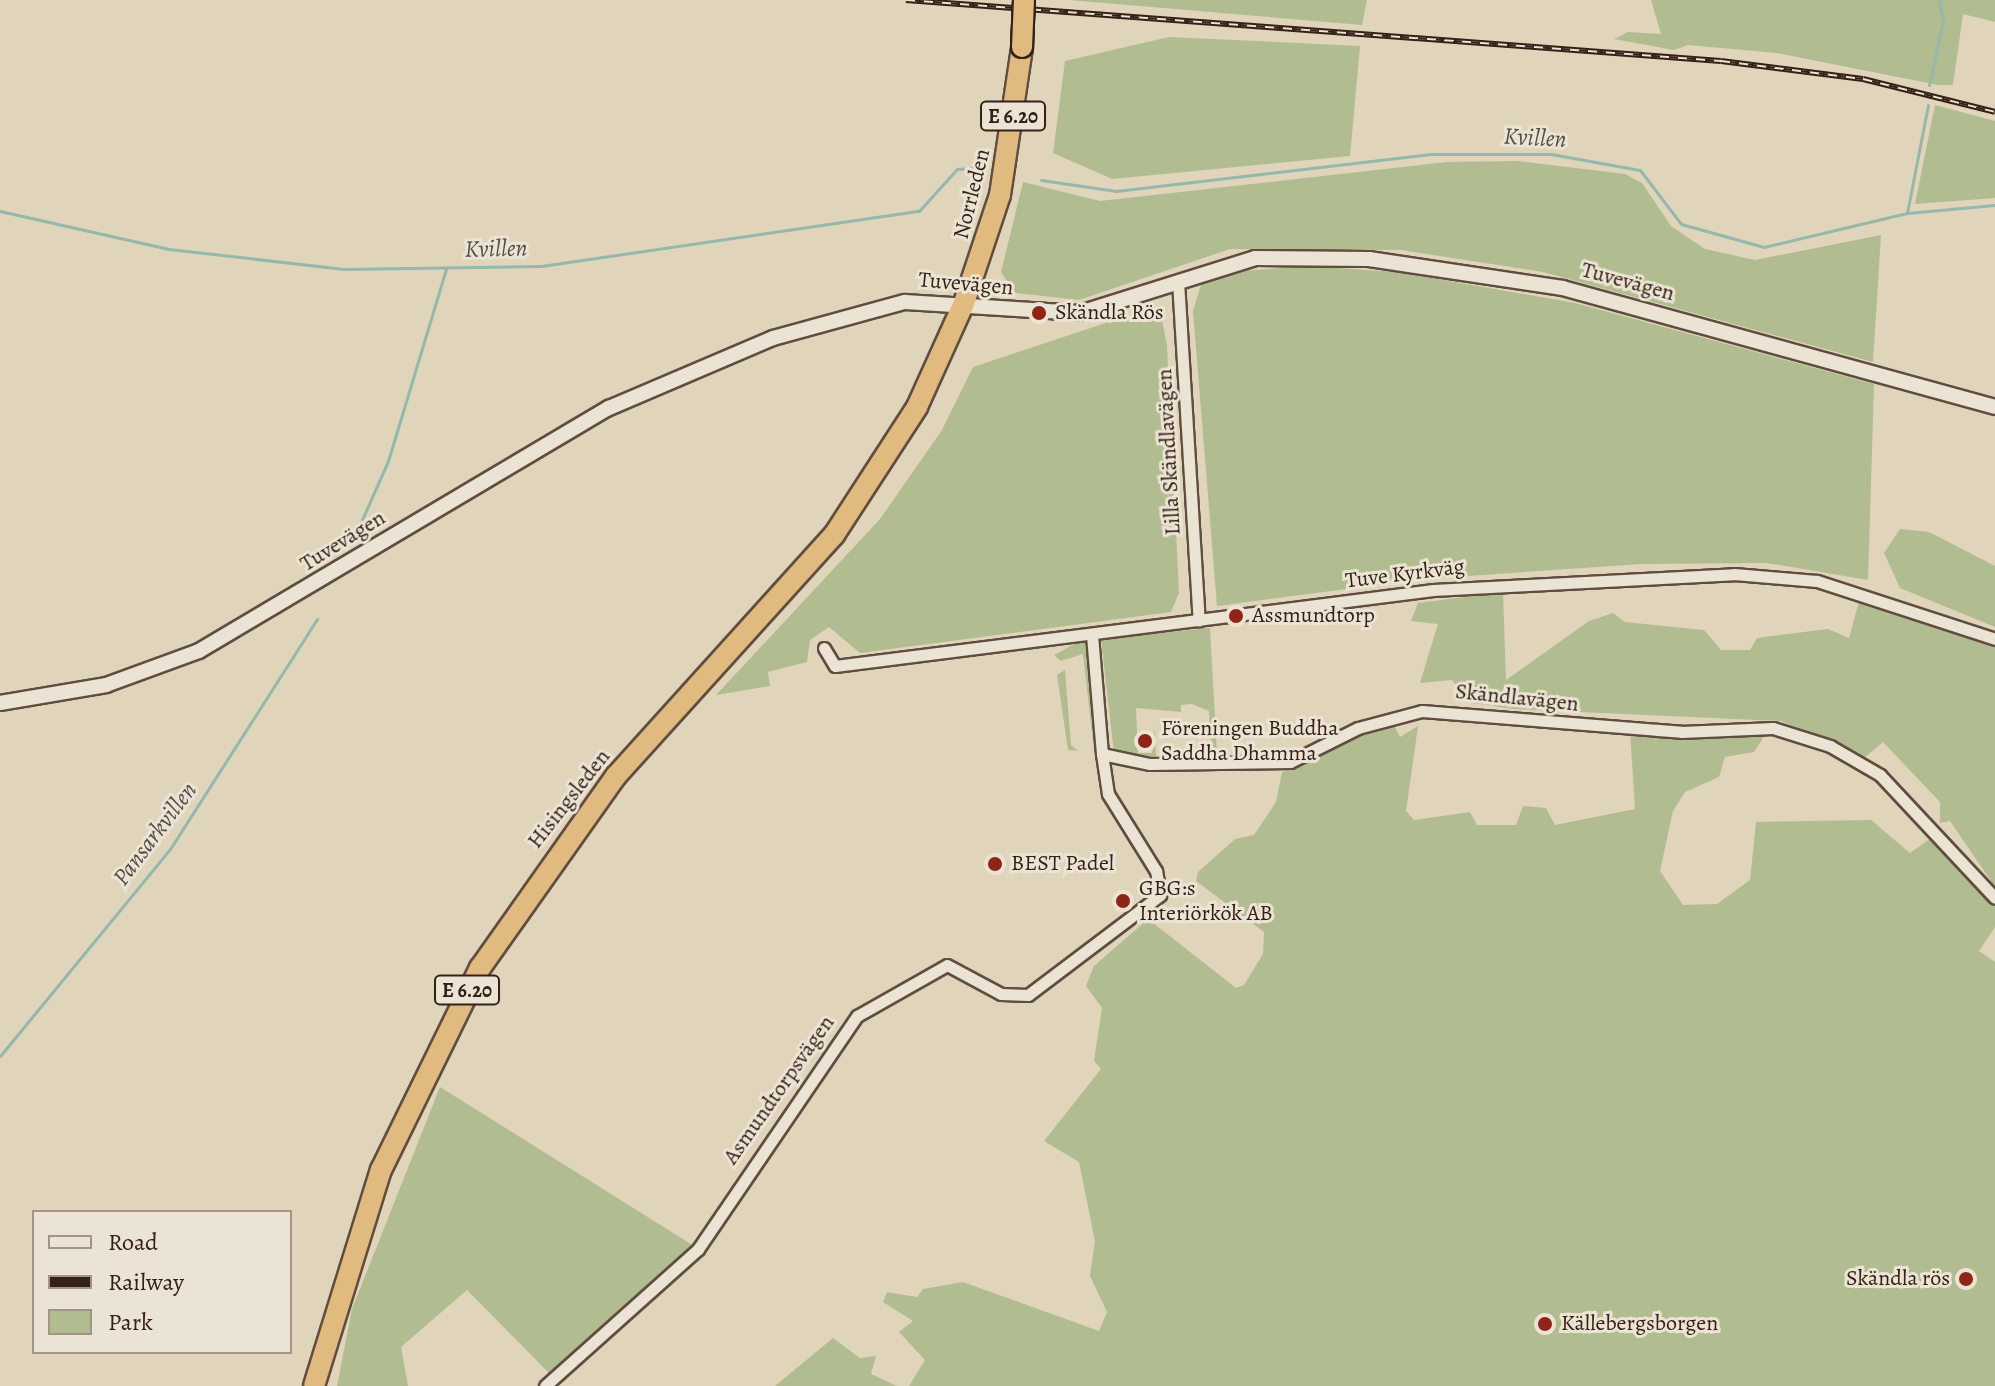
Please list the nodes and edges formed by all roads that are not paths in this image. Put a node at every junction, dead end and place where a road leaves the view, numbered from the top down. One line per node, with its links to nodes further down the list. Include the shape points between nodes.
1 (1024, 0): 3 (highway, Norrleden / E 6.20, bridge, via 1000,195)
2 (1178, 281): 3 (main road, Tuvevägen, via 1080,313); 4 (main road, Tuvevägen, via 1239,261 1289,255 1462,269 1663,314); 5 (street, Lilla Skändlavägen)
3 (964, 303): 9 (main road, Tuvevägen, via 915,300 847,314 703,365 549,440 199,651 106,685); 12 (highway, Hisingsleden / E 6.20, via 917,407 854,508 616,776 480,968 381,1170)
4 (1995, 407)
5 (1199, 620): 6 (street, Tuve Kyrkväg); 7 (street, Tuve Kyrkväg, via 1529,581 1761,574 1817,581)
6 (1092, 635): 8 (street, Tuve Kyrkväg, via 835,666); 10 (street)
7 (1995, 639)
8 (824, 648)
9 (0, 703)
10 (1102, 754): 11 (street, Skändlavägen, via 1150,764 1290,762 1371,723 1422,711 1700,733 1773,728 1830,746 1880,775); 13 (street, Asmundtorpsvägen, via 1108,794 1161,880 1160,895 1028,995 1001,994 947,965 857,1016 836,1037 698,1249)
11 (1995, 898)
12 (314, 1386)
13 (545, 1386)

